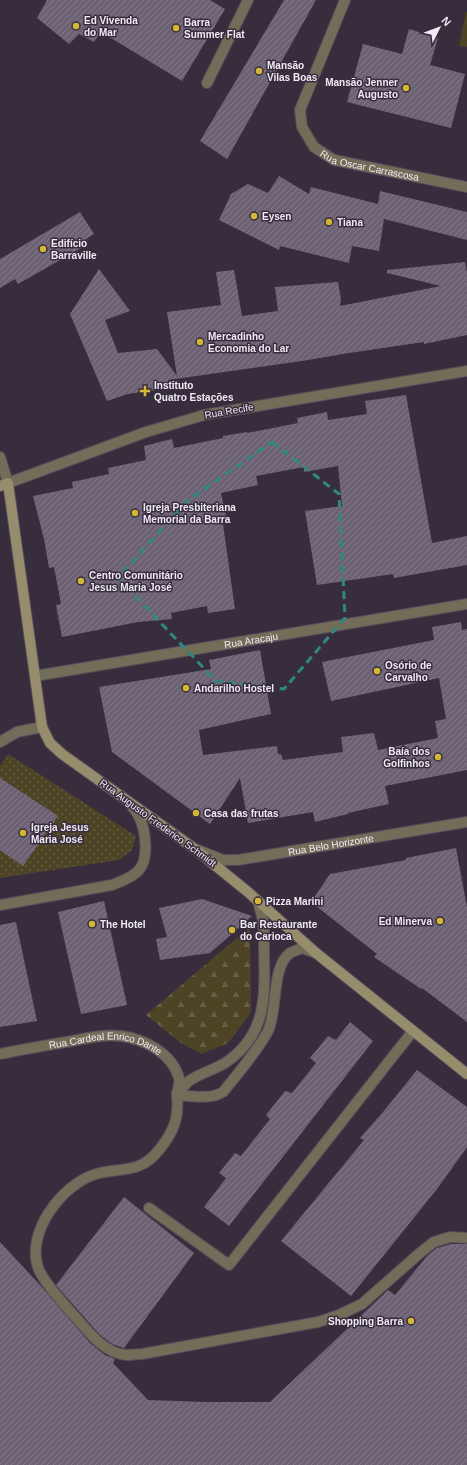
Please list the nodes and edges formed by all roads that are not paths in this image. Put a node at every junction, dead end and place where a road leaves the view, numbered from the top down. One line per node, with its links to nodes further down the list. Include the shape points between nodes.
1 (248, 0): 3 (street)
2 (345, 0): 4 (street, Rua Oscar Carrascosa, via 300,110 302,127 314,147 334,160)
3 (207, 83)
4 (467, 187)
5 (467, 371): 7 (street, Rua Recife, via 204,415 146,432)
6 (0, 457): 7 (street)
7 (4, 484): 9 (street, Rua Augusto Frederico Schmidt)
8 (467, 604): 9 (street, Rua Aracaju)
9 (35, 676): 10 (street, Rua Augusto Frederico Schmidt)
10 (42, 726): 11 (street, via 17,732); 12 (street, Rua Augusto Frederico Schmidt, via 50,743 62,754)
11 (0, 742)
12 (126, 798): 14 (street, Rua Augusto Frederico Schmidt); 16 (street, via 140,817 145,838 145,857 139,870 126,880 112,885)
13 (467, 822): 14 (street, Rua Belo Horizonte, via 238,860 223,860)
14 (195, 849): 15 (street, Rua Augusto Frederico Schmidt)
15 (258, 901): 17 (street, Rua Augusto Frederico Schmidt); 21 (street, via 264,921 264,932 263,1006 258,1025 238,1053 188,1081)
16 (0, 905)
17 (316, 953): 18 (street, Rua Augusto Frederico Schmidt); 21 (street, via 302,948 290,953 283,962 278,974 274,1015 268,1030 223,1092 207,1097)
18 (413, 1031): 20 (street, Rua Augusto Frederico Schmidt); 22 (street, via 229,1265)
19 (0, 1054): 21 (street, Rua Cardeal Enrico Dante, via 99,1036 121,1036 152,1045 168,1058 179,1079)
20 (467, 1074)
21 (177, 1095): 23 (street, Rua Cardeal Enrico Dante, via 178,1113 170,1134 146,1163 96,1174 78,1183 63,1195 50,1211 39,1231 36,1248 39,1269 50,1287 97,1341 110,1350 126,1355 142,1354 318,1322 362,1304 434,1242 450,1236)
22 (150, 1208)
23 (467, 1238)

